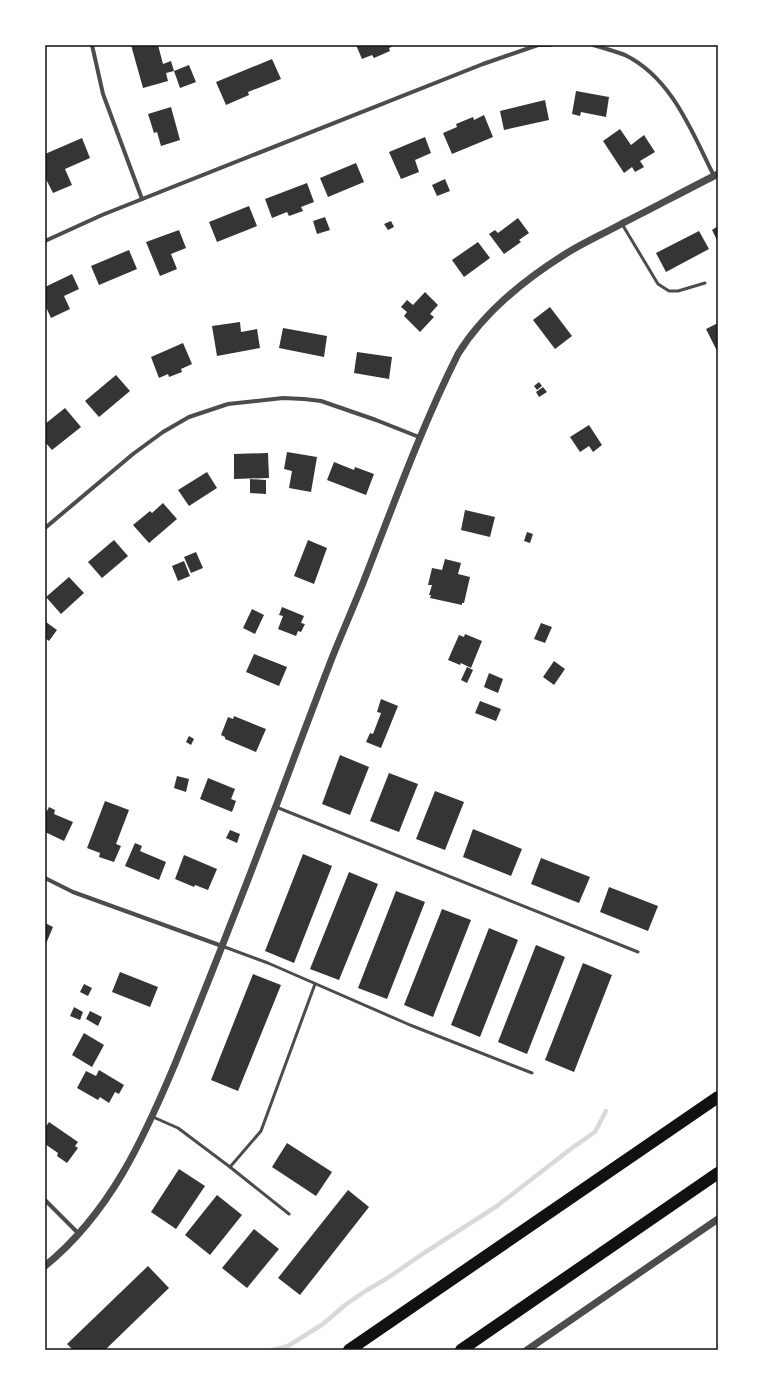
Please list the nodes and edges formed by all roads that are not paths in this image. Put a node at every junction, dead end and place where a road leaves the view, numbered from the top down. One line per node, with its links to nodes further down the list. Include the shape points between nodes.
1 (92, 45): 5 (street, via 103,94)
2 (552, 45): 5 (street, via 538,45 483,64)
3 (593, 45): 4 (street, via 610,49 635,61 664,87 686,120)
4 (716, 175): 6 (street)
5 (142, 199): 7 (street)
6 (622, 224): 8 (lane, via 658,284 678,292); 9 (street, via 568,252 540,271 504,299 482,321 458,354)
7 (45, 241)
8 (704, 283)
9 (419, 437): 10 (street, via 321,401 283,398 228,404 189,417 163,432); 11 (street)
10 (45, 528)
11 (276, 807): 13 (street); 14 (lane)
12 (45, 878): 13 (street, via 73,892)
13 (222, 946): 15 (lane); 18 (street)
14 (638, 952)
15 (315, 984): 16 (lane); 19 (lane, via 261,1131)
16 (532, 1073)
17 (718, 1097): 26 (highway)
18 (153, 1117): 19 (lane, via 178,1128); 24 (street, via 113,1190)
19 (230, 1167): 22 (lane)
20 (718, 1173): 27 (highway)
21 (45, 1200): 24 (street)
22 (289, 1214)
23 (718, 1219): 28 (street)
24 (79, 1234): 25 (street)
25 (45, 1266)
26 (349, 1350)
27 (460, 1350)
28 (527, 1350)

